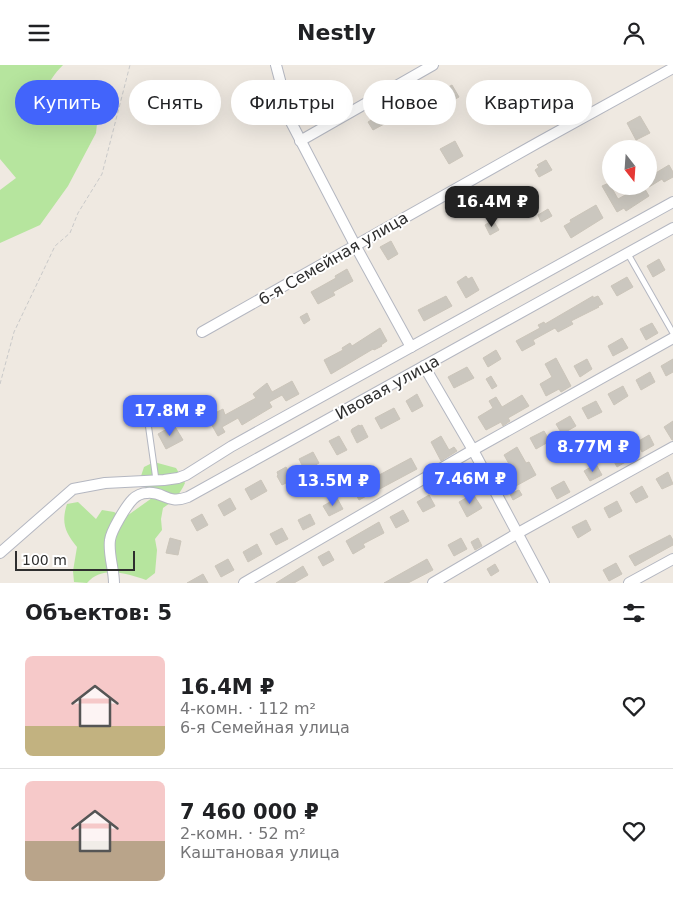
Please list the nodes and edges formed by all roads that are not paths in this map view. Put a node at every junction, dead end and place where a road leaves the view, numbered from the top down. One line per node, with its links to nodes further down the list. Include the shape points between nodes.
1 (276, 65): 4 (street, via 290,122)
2 (433, 65): 4 (street)
3 (673, 68): 7 (street, 6-я Семейная улица)
4 (300, 141): 7 (street)
5 (673, 202): 12 (street, Ивовая улица)
6 (673, 228): 8 (street, Ивовая улица)
7 (355, 245): 9 (street, 6-я Семейная улица); 12 (street)
8 (628, 254): 10 (lane); 13 (street, Ивовая улица)
9 (202, 332)
10 (673, 333)
11 (673, 339): 16 (street)
12 (411, 347): 17 (street, Ивовая улица, via 186,475)
13 (424, 366): 16 (street); 21 (street, Ивовая улица, via 188,497 179,501 145,493 131,500 111,534)
14 (148, 423): 17 (lane)
15 (673, 447): 18 (street)
16 (473, 450): 18 (street); 22 (street)
17 (156, 481): 19 (street, via 105,483 73,489)
18 (518, 533): 23 (street); 24 (street)
19 (0, 553)
20 (673, 559): 25 (street)
21 (114, 583)
22 (244, 583)
23 (432, 583)
24 (544, 583)
25 (629, 583)

